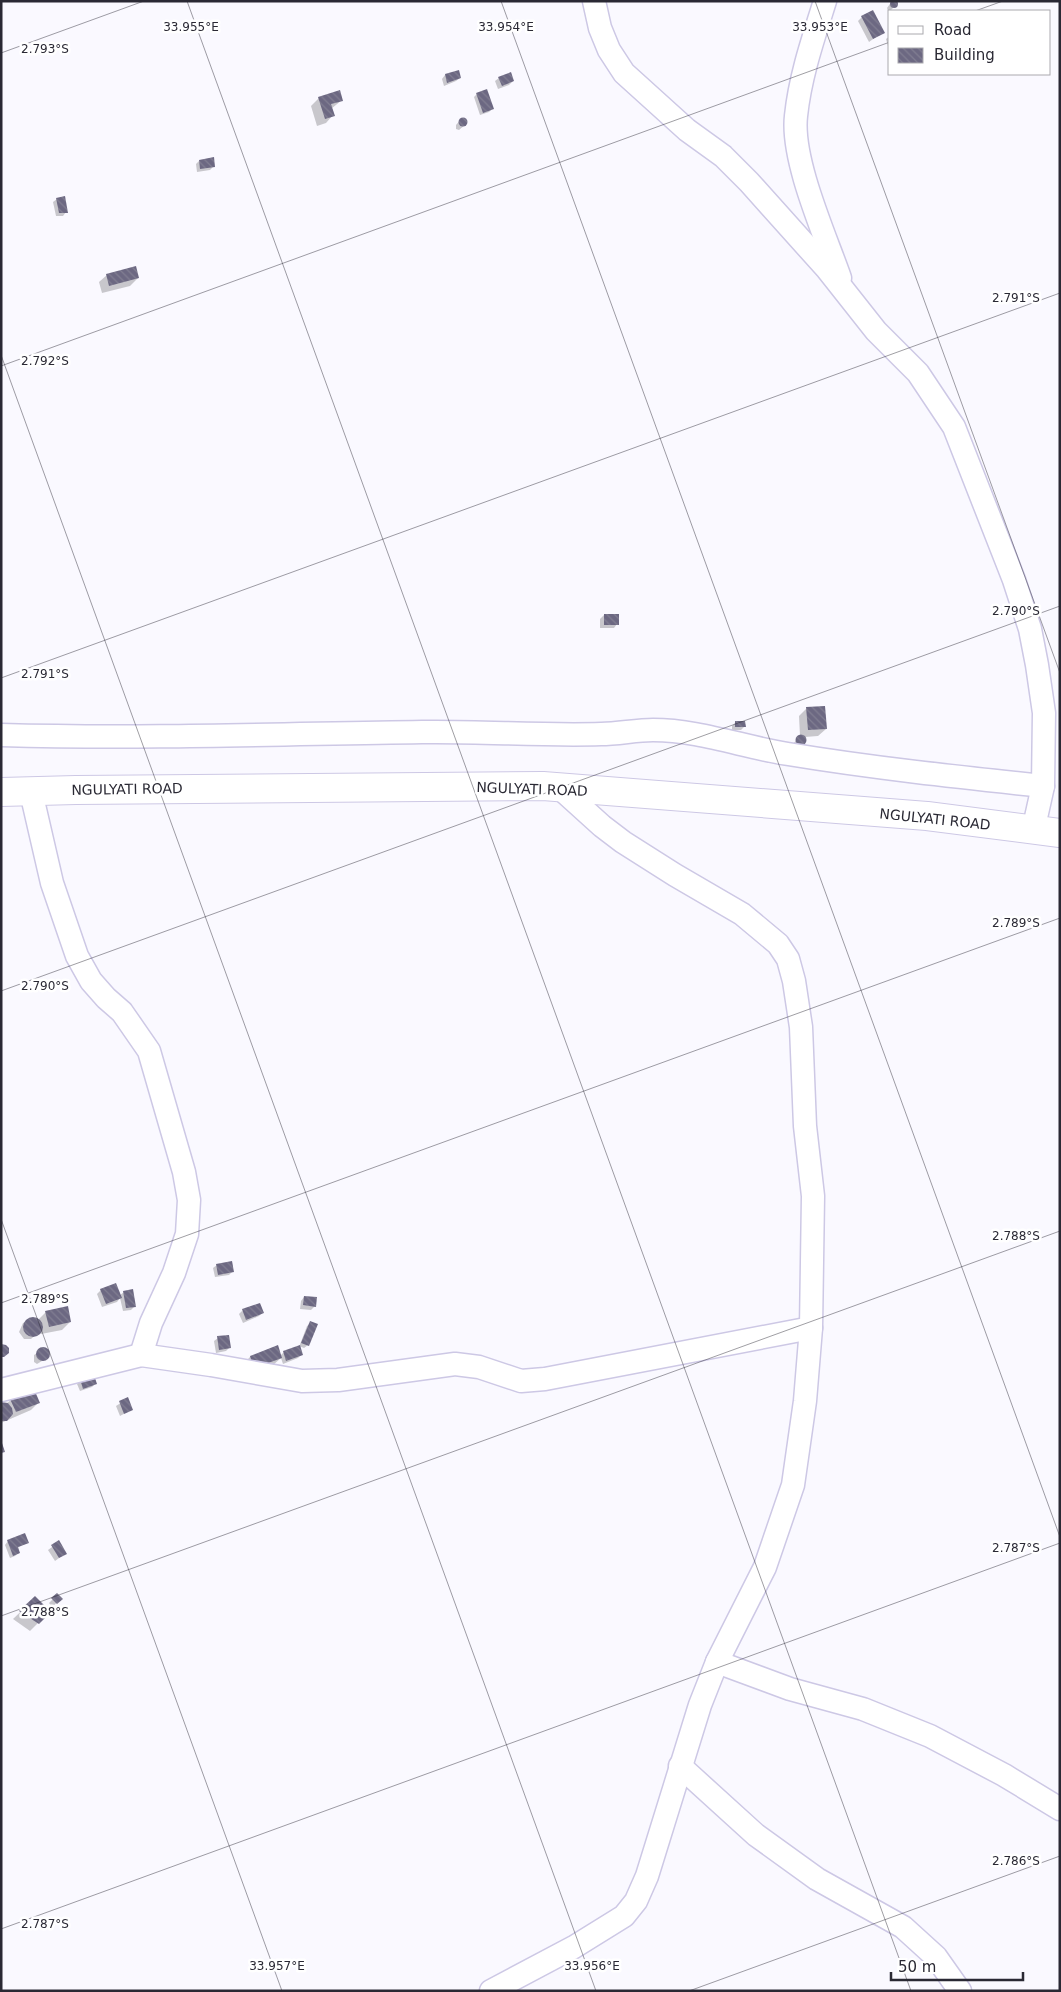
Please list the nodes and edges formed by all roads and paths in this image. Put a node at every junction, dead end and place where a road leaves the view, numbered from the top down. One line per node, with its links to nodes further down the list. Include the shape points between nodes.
1 (594, 1): 3 (street, via 609,50 624,73 687,130 723,156)
2 (825, 1): 3 (street, via 806,63 796,118 798,153)
3 (846, 293): 5 (street, via 876,331 918,373 954,427 1030,629 1044,713)
4 (1, 736): 5 (street, via 439,732 537,735 652,730 688,732 756,749 836,761)
5 (1043, 786): 9 (street)
6 (560, 788): 8 (main road, NGULYATI ROAD); 9 (main road, NGULYATI ROAD, via 927,816); 10 (street, via 623,842 742,914 778,944 788,959 801,1027 805,1126 813,1196)
7 (1, 792): 8 (main road, NGULYATI ROAD)
8 (31, 792): 11 (street, via 52,883 77,956 91,981 122,1012 149,1051 184,1172 189,1200 187,1234)
9 (1046, 832)
10 (811, 1328): 11 (street, via 610,1368 521,1381 479,1367 455,1364 338,1380 302,1381); 13 (street, via 793,1485 765,1567)
11 (141, 1355): 12 (street)
12 (1, 1390)
13 (717, 1662): 14 (street); 15 (street, via 790,1689 863,1709 930,1736)
14 (680, 1766): 16 (street, via 647,1876 636,1901 624,1916 574,1947); 17 (street, via 756,1834 817,1879 903,1927 936,1957)
15 (1060, 1808)
16 (490, 1991)
17 (960, 1991)

